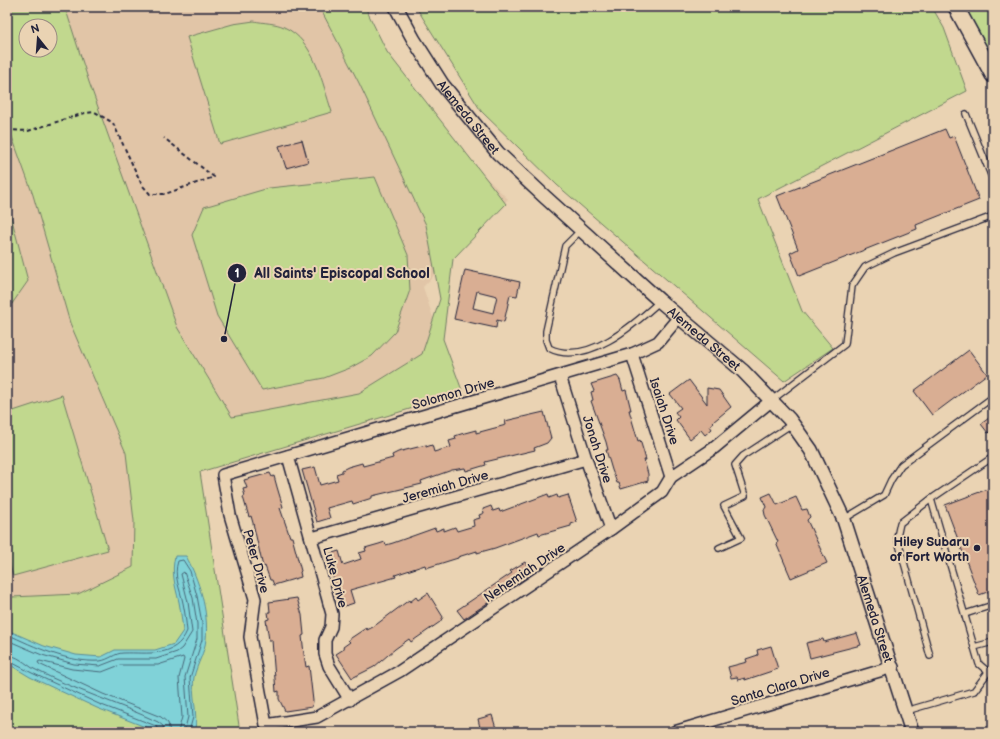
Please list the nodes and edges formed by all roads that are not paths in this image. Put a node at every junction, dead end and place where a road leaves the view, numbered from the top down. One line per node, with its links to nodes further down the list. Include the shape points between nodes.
1 (396, 7): 7 (street, Alemeda Street, via 442,84 498,153)
2 (956, 7): 3 (main road)
3 (993, 75)
4 (966, 114): 5 (lane)
5 (993, 180)
6 (993, 216): 13 (lane, via 894,253 865,268 852,286 845,344)
7 (581, 230): 8 (street, Alemeda Street); 8 (lane, via 565,246 546,331 549,348 564,354 579,352 599,344 634,325)
8 (660, 301): 9 (street, Alemeda Street)
9 (679, 317): 10 (street, Solomon Drive, via 658,342); 13 (street, Alemeda Street, via 722,351)
10 (632, 354): 11 (street, Solomon Drive); 19 (street, Isaiah Drive)
11 (560, 376): 15 (street, Solomon Drive); 17 (street, Jonah Drive)
12 (993, 397): 21 (lane, via 901,465 890,480 884,495)
13 (772, 400): 14 (street, Alemeda Street); 19 (street, Nehemiah Drive, via 714,448)
14 (792, 424): 21 (street, Alemeda Street, via 811,450); 24 (lane, via 743,456 735,465 744,496 724,506 741,538)
15 (288, 456): 18 (street, Solomon Drive); 23 (street, Luke Drive)
16 (993, 456): 20 (lane)
17 (586, 458): 22 (street, Jonah Drive); 23 (street, Jeremiah Drive)
18 (223, 475): 34 (street, Peter Drive, via 230,515 255,599 250,637)
19 (671, 477): 22 (street, Nehemiah Drive, via 662,492)
20 (931, 499): 26 (lane); 29 (lane, via 900,524 897,538)
21 (844, 519): 30 (street, Alemeda Street)
22 (611, 529): 32 (street, Nehemiah Drive, via 400,671)
23 (312, 538): 32 (street, Luke Drive, via 332,614 331,627 325,640 325,654 329,666)
24 (718, 548)
25 (993, 605): 26 (lane)
26 (965, 614): 28 (lane)
27 (993, 642): 28 (lane)
28 (974, 647): 31 (lane, via 979,664)
29 (930, 656)
30 (892, 667): 33 (street, Alemeda Street); 35 (street, Santa Clara Drive)
31 (991, 672): 33 (lane, via 974,691)
32 (350, 700): 34 (street, Nehemiah Drive, via 317,717)
33 (906, 711): 36 (street, Alemeda Street)
34 (266, 725)
35 (674, 732)
36 (912, 732)

